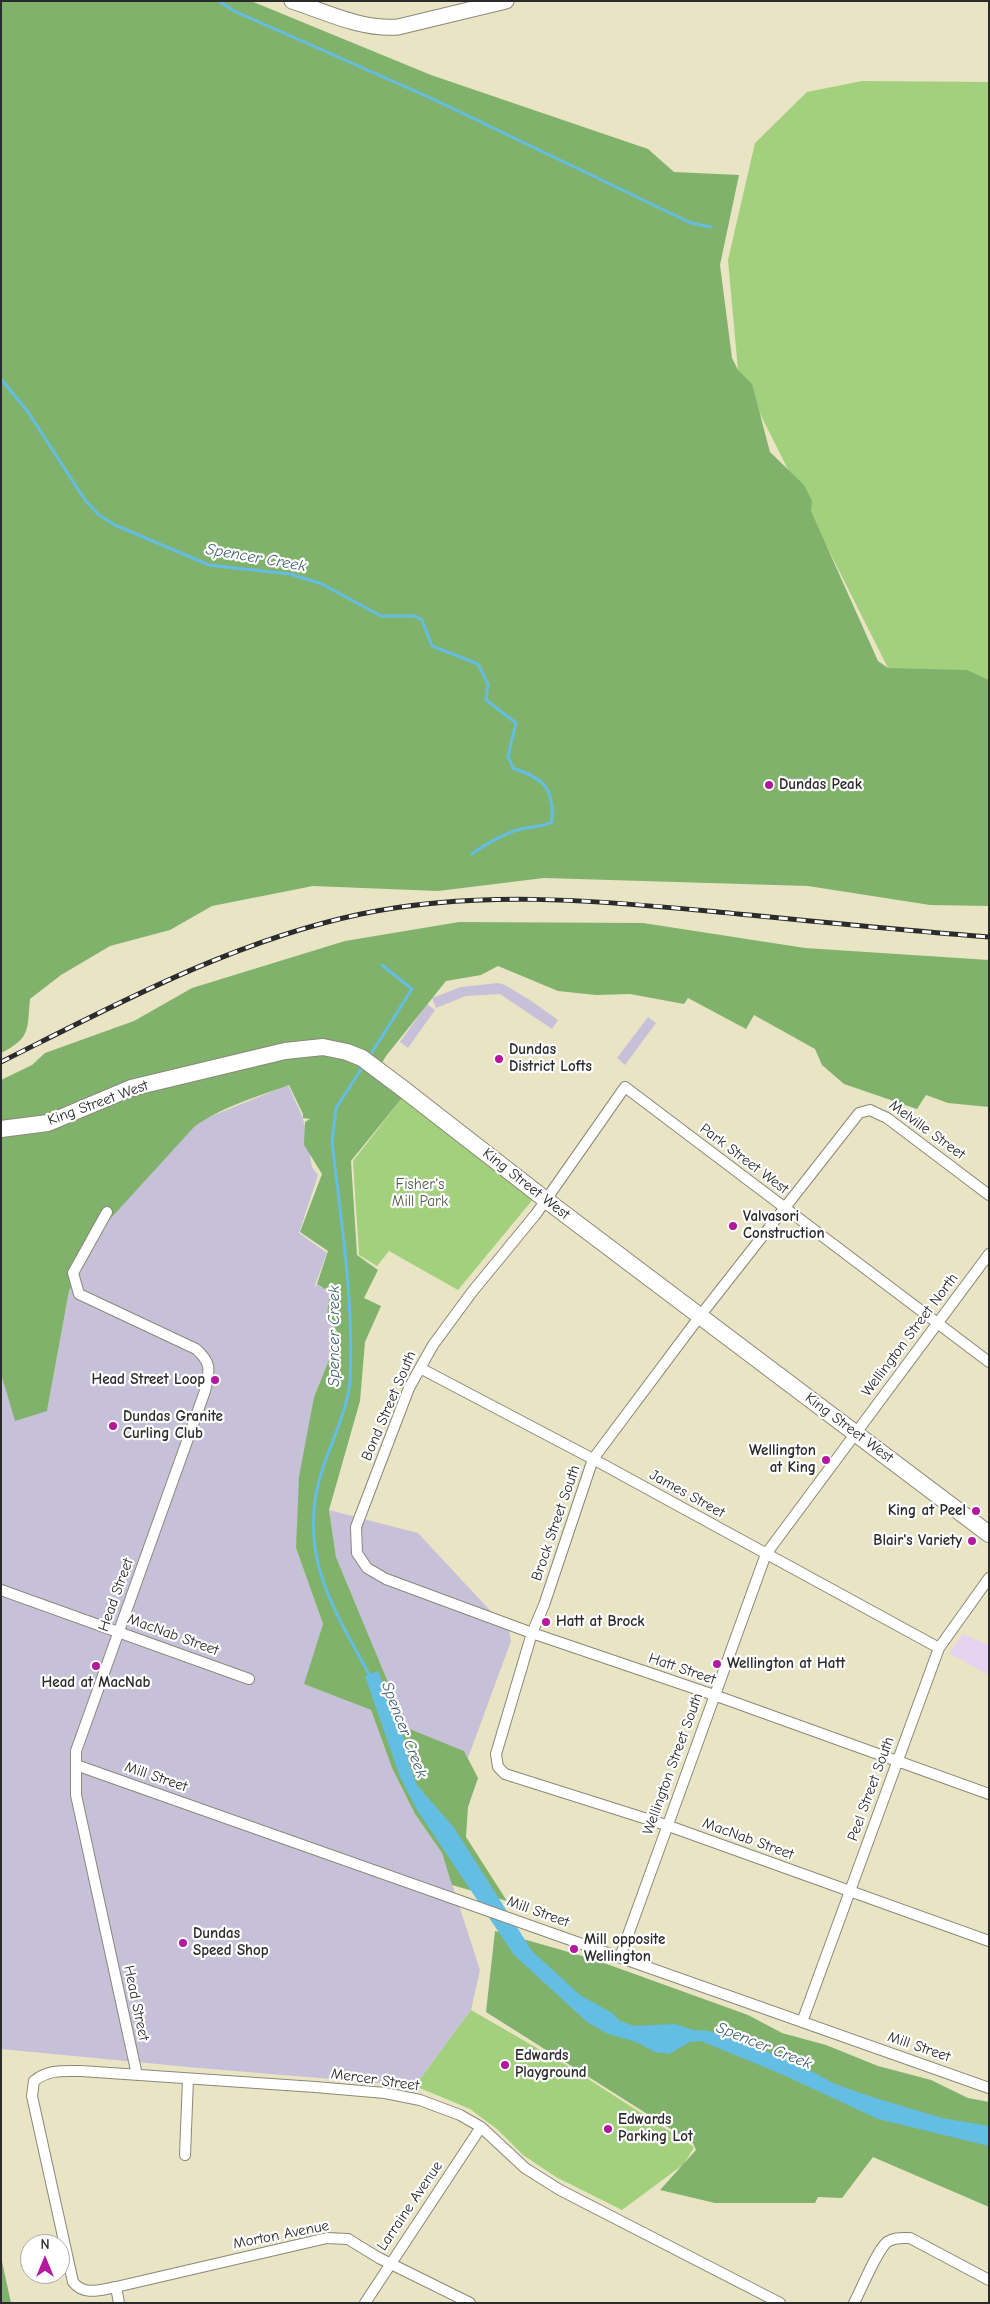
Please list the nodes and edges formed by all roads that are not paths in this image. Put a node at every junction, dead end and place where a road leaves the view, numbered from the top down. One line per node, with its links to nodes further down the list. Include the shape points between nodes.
1 (292, 1): 2 (street, via 383,28)
2 (506, 1)
3 (625, 1087): 7 (street, Bond Street South); 8 (street, Park Street West)
4 (870, 1110): 6 (street, Melville Street, via 887,1118); 8 (street, Brock Street South, via 859,1113)
5 (1, 1129): 7 (main road, King Street West, via 48,1123 131,1088 285,1052 324,1047 362,1058)
6 (989, 1195)
7 (546, 1200): 11 (main road, King Street West); 14 (street, Bond Street South, via 457,1312)
8 (784, 1208): 11 (street, Brock Street South); 12 (street, Park Street West)
9 (107, 1212): 22 (street, Head Street, via 73,1273 79,1294 196,1349 206,1358 210,1368)
10 (989, 1254): 12 (street, Wellington Street North)
11 (700, 1316): 15 (main road, King Street West); 16 (street, Brock Street South)
12 (938, 1323): 13 (street, Park Street West); 15 (street, Wellington Street North)
13 (989, 1362)
14 (420, 1368): 16 (street, James Street); 19 (street, Bond Street South, via 356,1528 357,1553)
15 (855, 1433): 17 (main road, King Street West); 18 (street, Wellington Street South)
16 (593, 1460): 18 (street, James Street); 23 (street, Brock Street South)
17 (989, 1534)
18 (766, 1554): 24 (street, James Street); 26 (street, Wellington Street South)
19 (367, 1568): 23 (street, Hatt Street, via 386,1579)
20 (989, 1578): 24 (street, Peel Street South)
21 (1, 1590): 22 (street, MacNab Street)
22 (118, 1632): 25 (street, MacNab Street); 28 (street, Head Street, via 81,1735)
23 (532, 1634): 26 (street, Hatt Street); 29 (street, Brock Street South, via 496,1754)
24 (939, 1648): 27 (street, Peel Street South)
25 (249, 1679)
26 (714, 1695): 27 (street, Hatt Street); 31 (street, Wellington Street South)
27 (897, 1762): 30 (street, Hatt Street); 32 (street, Peel Street South)
28 (76, 1765): 34 (street, Mill Street); 36 (street, Head Street, via 76,1795)
29 (498, 1767): 31 (street, MacNab Street, via 505,1774)
30 (989, 1794)
31 (666, 1825): 32 (street, MacNab Street); 34 (street, Wellington Street South)
32 (850, 1891): 33 (street, MacNab Street); 35 (street, Peel Street South)
33 (989, 1941)
34 (620, 1957): 35 (street, Mill Street)
35 (802, 2022): 39 (street, Mill Street)
36 (137, 2075): 38 (street, Mercer Street); 44 (street, Mercer Street, via 59,2070 43,2074 34,2081 32,2096 73,2282 78,2289 87,2291)
37 (989, 2075): 39 (street)
38 (188, 2079): 40 (street, Mercer Street, via 385,2093 420,2100); 41 (street)
39 (987, 2087)
40 (482, 2127): 42 (street, Larraine Avenue); 48 (street, Mercer Street, via 525,2168 560,2190)
41 (185, 2155)
42 (390, 2263): 44 (street, Morton Avenue, via 348,2239 327,2238); 46 (street, Larraine Avenue); 47 (street, Morton Avenue)
43 (989, 2280): 49 (street, via 910,2238 899,2237 888,2242 881,2251)
44 (116, 2287): 45 (street)
45 (119, 2303)
46 (365, 2303)
47 (470, 2303)
48 (780, 2303)
49 (854, 2303)

